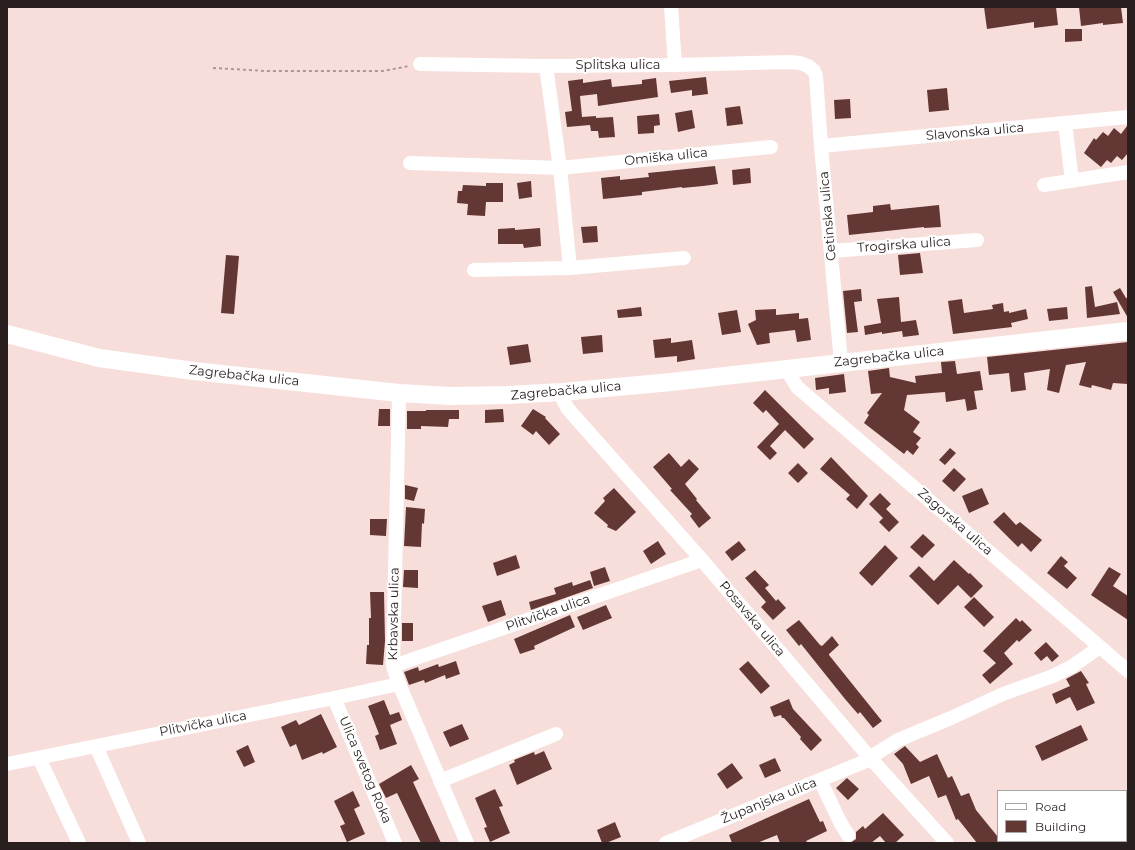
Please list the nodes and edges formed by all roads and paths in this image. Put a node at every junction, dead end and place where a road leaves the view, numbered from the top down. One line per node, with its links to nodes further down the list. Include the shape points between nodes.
1 (671, 7): 3 (street)
2 (420, 64): 4 (street, Splitska ulica); 5 (path, via 383,71 266,71)
3 (676, 65): 4 (street, Splitska ulica); 6 (street, Splitska ulica, via 800,62)
4 (546, 66): 12 (street)
5 (213, 68)
6 (814, 71): 9 (street, Cetinska ulica)
7 (1128, 117): 8 (street, Slavonska ulica)
8 (1065, 123): 9 (street, Slavonska ulica); 14 (street)
9 (821, 146): 17 (street, Cetinska ulica)
10 (771, 147): 12 (street, Omiška ulica)
11 (410, 163): 12 (street, Omiška ulica)
12 (560, 168): 19 (street)
13 (1128, 172): 14 (street)
14 (1072, 181): 15 (street)
15 (1044, 186)
16 (977, 240): 17 (street, Trogirska ulica)
17 (831, 251): 23 (street, Cetinska ulica)
18 (684, 258): 19 (street)
19 (570, 268): 20 (street)
20 (474, 270)
21 (1128, 331): 23 (main road, Zagrebačka ulica)
22 (7, 334): 26 (main road, Zagrebačka ulica, via 99,358)
23 (842, 362): 24 (main road, Zagrebačka ulica)
24 (789, 368): 25 (main road, Zagrebačka ulica); 28 (street, Zagorska ulica, via 797,387)
25 (562, 392): 26 (main road, Zagrebačka ulica, via 506,396); 27 (street, Posavska ulica, via 568,409)
26 (399, 393): 29 (street, Krbavska ulica)
27 (702, 560): 29 (street, Plitvička ulica); 36 (street, Posavska ulica)
28 (1100, 647): 30 (street, Zagorska ulica); 36 (street, Županjska ulica, via 1054,676 1003,694 898,740)
29 (393, 666): 31 (street, Krbavska ulica)
30 (1128, 671)
31 (398, 684): 32 (street, Plitvička ulica); 39 (street, Krbavska ulica)
32 (334, 698): 34 (street, Plitvička ulica); 43 (street, Ulica svetog Roka)
33 (556, 734): 39 (street)
34 (96, 746): 35 (street, Plitvička ulica); 42 (street)
35 (39, 758): 37 (street, Plitvička ulica); 41 (street)
36 (871, 759): 38 (street, Županjska ulica); 46 (street, Posavska ulica)
37 (7, 764)
38 (820, 780): 40 (street); 45 (street, Županjska ulica)
39 (440, 781): 44 (street, Krbavska ulica)
40 (848, 834)
41 (79, 843)
42 (139, 843)
43 (396, 843)
44 (467, 843)
45 (666, 843)
46 (947, 843)

